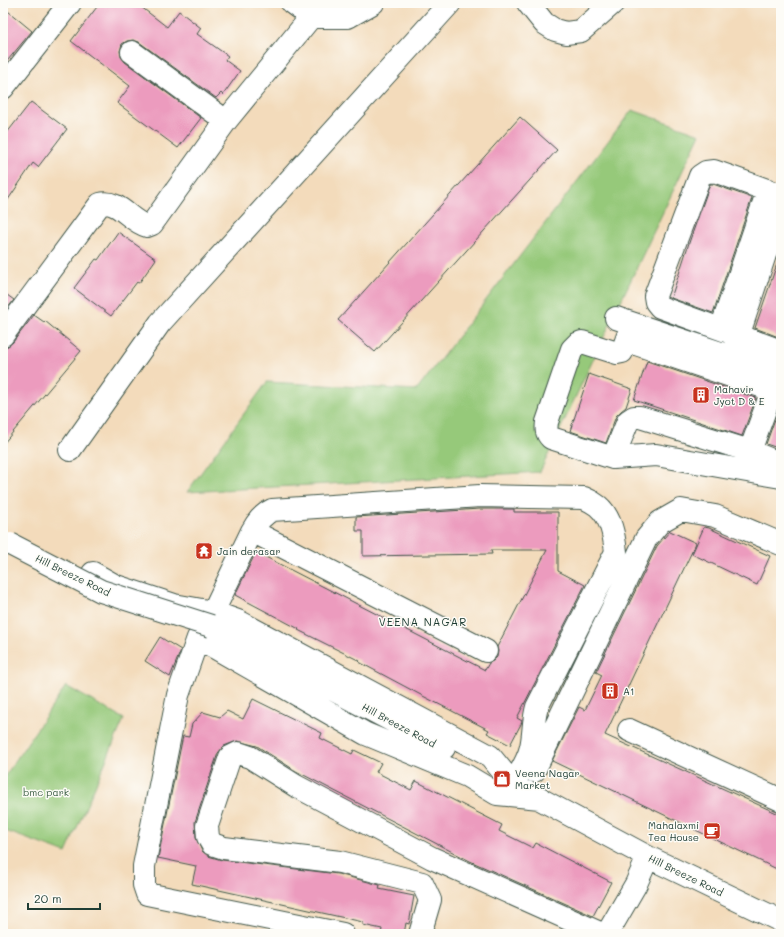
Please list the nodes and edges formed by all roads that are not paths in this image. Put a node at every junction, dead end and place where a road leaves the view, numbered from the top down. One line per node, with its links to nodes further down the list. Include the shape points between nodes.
1 (70, 3): 9 (street)
2 (292, 3): 7 (street)
3 (373, 3): 7 (street, via 348,17)
4 (450, 3): 17 (street, via 160,323)
5 (528, 3): 6 (street, via 544,23 566,33 581,30)
6 (613, 3)
7 (315, 10): 10 (street)
8 (132, 52): 10 (street)
9 (3, 88)
10 (226, 120): 14 (street, via 152,224 140,225 114,204 100,204)
11 (777, 197): 13 (street); 13 (street, via 714,171 700,176 655,296 660,307)
12 (625, 328): 15 (street); 16 (street); 19 (street, via 622,352 617,353 582,342 572,349 546,429 551,438)
13 (730, 332): 15 (street); 16 (street)
14 (3, 335)
15 (731, 356): 16 (street)
16 (779, 376): 18 (street)
17 (70, 450)
18 (750, 451): 19 (street, via 634,417 628,421); 20 (street)
19 (614, 458): 21 (street, via 656,455)
20 (781, 464)
21 (781, 476)
22 (252, 531): 26 (street); 27 (street); 29 (street, via 256,522 272,510 502,496 584,498 598,506 614,534 616,552 537,707 531,749 526,762)
23 (7, 543): 26 (street, Hill Breeze Road, bridge, via 101,591)
24 (781, 544): 29 (street, via 714,516 681,510 660,522 646,539)
25 (92, 573): 26 (street, via 116,586 174,605)
26 (207, 626): 29 (street, Hill Breeze Road); 29 (street, via 366,734 467,776 497,794); 36 (street, via 178,695 144,866 144,885 147,894)
27 (486, 651)
28 (629, 730): 30 (street)
29 (526, 791): 31 (street, Hill Breeze Road)
30 (781, 800)
31 (648, 857): 34 (street, Hill Breeze Road); 39 (street, via 636,884)
32 (432, 858): 33 (street); 33 (street, via 296,786 250,757 238,753 230,757 206,826 212,844 224,848 340,862); 35 (street)
33 (422, 883): 37 (street, via 430,900)
34 (781, 922)
35 (568, 927): 38 (street)
36 (343, 934)
37 (420, 934)
38 (602, 934)
39 (607, 934)

